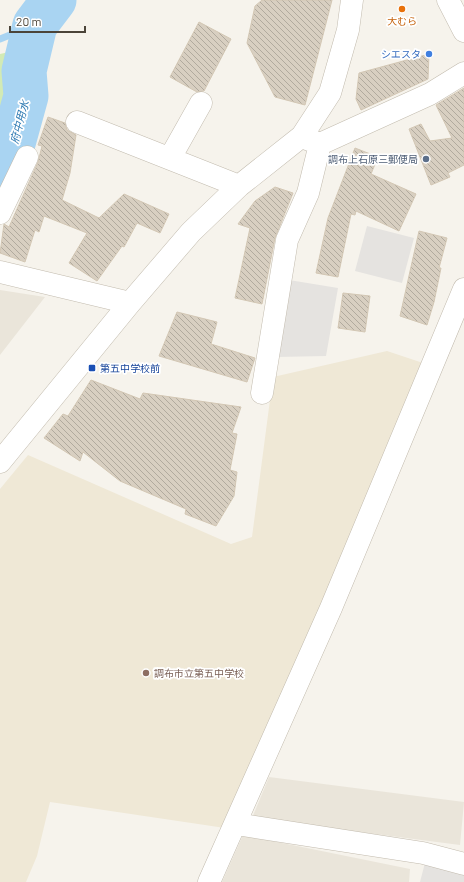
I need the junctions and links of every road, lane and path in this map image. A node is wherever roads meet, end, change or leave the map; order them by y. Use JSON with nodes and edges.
{"nodes":[{"id":1,"x":352,"y":0,"type":"edge"},
{"id":2,"x":448,"y":0,"type":"edge"},
{"id":3,"x":464,"y":31,"type":"edge"},
{"id":4,"x":464,"y":73,"type":"edge"},
{"id":5,"x":201,"y":103,"type":"dead end"},
{"id":6,"x":77,"y":122,"type":"dead end"},
{"id":7,"x":311,"y":140,"type":"junction"},
{"id":8,"x":27,"y":157,"type":"dead end"},
{"id":9,"x":170,"y":158,"type":"junction"},
{"id":10,"x":239,"y":186,"type":"junction"},
{"id":11,"x":0,"y":213,"type":"edge"},
{"id":12,"x":0,"y":272,"type":"edge"},
{"id":13,"x":464,"y":289,"type":"edge"},
{"id":14,"x":130,"y":303,"type":"junction"},
{"id":15,"x":262,"y":392,"type":"dead end"},
{"id":16,"x":0,"y":462,"type":"edge"},
{"id":17,"x":236,"y":824,"type":"junction"},
{"id":18,"x":464,"y":864,"type":"edge"},
{"id":19,"x":209,"y":882,"type":"edge"}],
"edges":[{"from":1,"to":7,"type":"street"},
{"from":2,"to":3,"type":"street"},
{"from":4,"to":7,"type":"street"},
{"from":5,"to":9,"type":"street"},
{"from":6,"to":9,"type":"street"},
{"from":7,"to":10,"type":"street"},
{"from":7,"to":15,"type":"street"},
{"from":8,"to":11,"type":"street"},
{"from":9,"to":10,"type":"street"},
{"from":10,"to":14,"type":"street"},
{"from":12,"to":14,"type":"street"},
{"from":13,"to":17,"type":"street"},
{"from":14,"to":16,"type":"street"},
{"from":17,"to":18,"type":"street"},
{"from":17,"to":19,"type":"street"}]}
